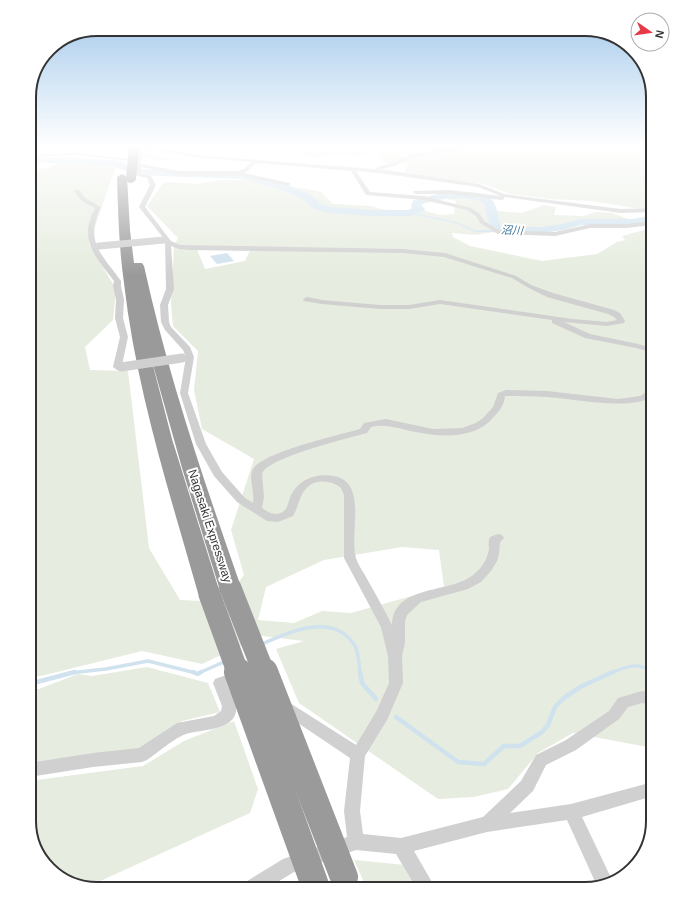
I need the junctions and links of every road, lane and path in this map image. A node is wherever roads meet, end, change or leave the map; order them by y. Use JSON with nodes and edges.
{"nodes":[{"id":1,"x":131,"y":190,"type":"edge"},
{"id":2,"x":133,"y":190,"type":"edge"},
{"id":3,"x":151,"y":190,"type":"edge"},
{"id":4,"x":365,"y":190,"type":"edge"},
{"id":5,"x":489,"y":190,"type":"edge"},
{"id":6,"x":77,"y":191,"type":"dead end"},
{"id":7,"x":388,"y":195,"type":"junction"},
{"id":8,"x":518,"y":198,"type":"junction"},
{"id":9,"x":646,"y":210,"type":"edge"},
{"id":10,"x":646,"y":223,"type":"edge"},
{"id":11,"x":167,"y":241,"type":"junction"},
{"id":12,"x":96,"y":246,"type":"junction"},
{"id":13,"x":307,"y":300,"type":"dead end"},
{"id":14,"x":546,"y":318,"type":"junction"},
{"id":15,"x":646,"y":349,"type":"edge"},
{"id":16,"x":186,"y":357,"type":"junction"},
{"id":17,"x":646,"y":396,"type":"edge"},
{"id":18,"x":256,"y":509,"type":"junction"},
{"id":19,"x":498,"y":538,"type":"dead end"},
{"id":20,"x":220,"y":590,"type":"junction"},
{"id":21,"x":395,"y":656,"type":"junction"},
{"id":22,"x":646,"y":698,"type":"edge"},
{"id":23,"x":358,"y":755,"type":"junction"},
{"id":24,"x":36,"y":769,"type":"edge"},
{"id":25,"x":646,"y":791,"type":"edge"},
{"id":26,"x":571,"y":812,"type":"junction"},
{"id":27,"x":487,"y":824,"type":"junction"},
{"id":28,"x":356,"y":842,"type":"junction"},
{"id":29,"x":401,"y":846,"type":"junction"},
{"id":30,"x":603,"y":879,"type":"edge"},
{"id":31,"x":261,"y":882,"type":"edge"},
{"id":32,"x":314,"y":882,"type":"edge"},
{"id":33,"x":346,"y":882,"type":"edge"},
{"id":34,"x":423,"y":882,"type":"edge"}],
"edges":[{"from":1,"to":20,"type":"highway","name":"Nagasaki Expressway"},
{"from":2,"to":20,"type":"highway","name":"Nagasaki Expressway"},
{"from":3,"to":11,"type":"street"},
{"from":4,"to":7,"type":"street"},
{"from":5,"to":8,"type":"street"},
{"from":6,"to":12,"type":"street"},
{"from":7,"to":8,"type":"street"},
{"from":7,"to":10,"type":"street"},
{"from":8,"to":9,"type":"street"},
{"from":11,"to":12,"type":"street","bridge":true},
{"from":11,"to":14,"type":"street"},
{"from":11,"to":16,"type":"street"},
{"from":12,"to":16,"type":"street","bridge":true},
{"from":13,"to":14,"type":"street"},
{"from":14,"to":15,"type":"street"},
{"from":16,"to":18,"type":"street"},
{"from":17,"to":18,"type":"street"},
{"from":18,"to":21,"type":"street"},
{"from":19,"to":21,"type":"street"},
{"from":20,"to":32,"type":"highway","name":"Nagasaki Expressway","bridge":true},
{"from":20,"to":33,"type":"highway","name":"Nagasaki Expressway","bridge":true},
{"from":21,"to":23,"type":"street"},
{"from":22,"to":27,"type":"street"},
{"from":23,"to":24,"type":"street"},
{"from":23,"to":28,"type":"street"},
{"from":25,"to":26,"type":"street"},
{"from":26,"to":27,"type":"street"},
{"from":26,"to":30,"type":"street"},
{"from":27,"to":29,"type":"street"},
{"from":28,"to":29,"type":"street"},
{"from":28,"to":31,"type":"street"},
{"from":29,"to":34,"type":"street"}]}
